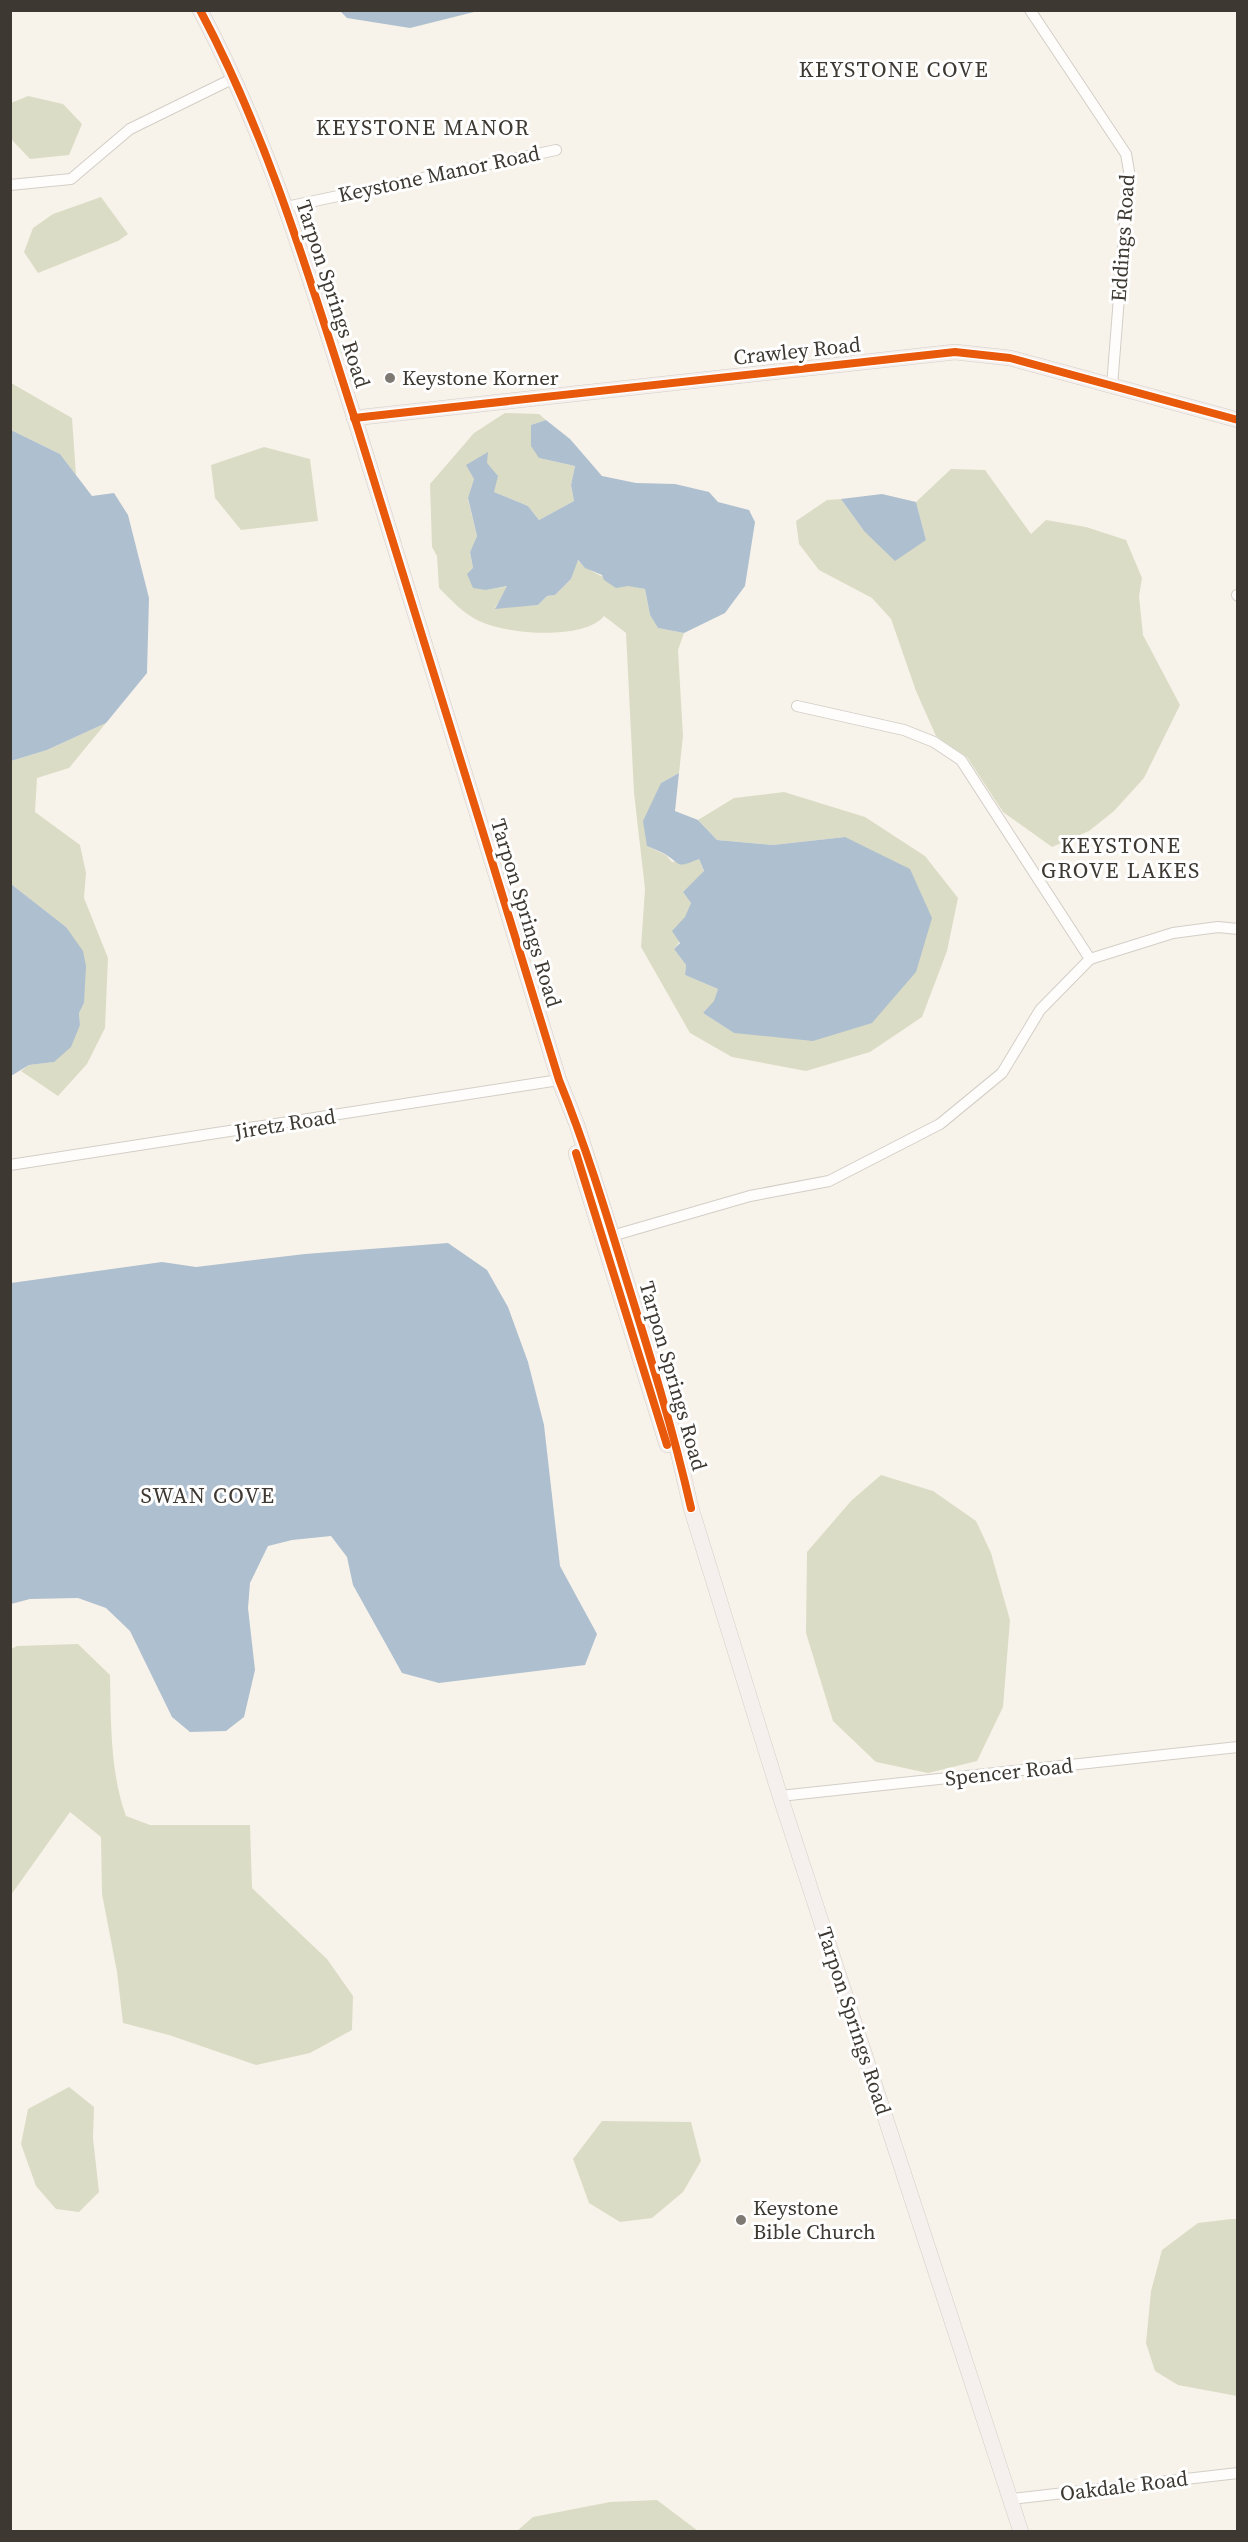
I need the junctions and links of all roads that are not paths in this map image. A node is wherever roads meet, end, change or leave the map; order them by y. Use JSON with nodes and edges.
{"nodes":[{"id":1,"x":200,"y":10,"type":"edge"},
{"id":2,"x":1030,"y":10,"type":"edge"},
{"id":3,"x":234,"y":78,"type":"junction"},
{"id":4,"x":556,"y":150,"type":"dead end"},
{"id":5,"x":10,"y":185,"type":"edge"},
{"id":6,"x":286,"y":207,"type":"junction"},
{"id":7,"x":1112,"y":386,"type":"junction"},
{"id":8,"x":354,"y":418,"type":"junction"},
{"id":9,"x":1238,"y":420,"type":"edge"},
{"id":10,"x":797,"y":706,"type":"dead end"},
{"id":11,"x":1238,"y":928,"type":"edge"},
{"id":12,"x":1090,"y":959,"type":"junction"},
{"id":13,"x":559,"y":1080,"type":"junction"},
{"id":14,"x":10,"y":1165,"type":"edge"},
{"id":15,"x":607,"y":1237,"type":"junction"},
{"id":16,"x":1238,"y":1747,"type":"edge"},
{"id":17,"x":780,"y":1796,"type":"junction"},
{"id":18,"x":1238,"y":2473,"type":"edge"},
{"id":19,"x":1011,"y":2499,"type":"junction"},
{"id":20,"x":1022,"y":2532,"type":"edge"}],
"edges":[{"from":1,"to":3,"type":"main road","name":"Tarpon Springs Road"},
{"from":2,"to":7,"type":"street","name":"Eddings Road"},
{"from":3,"to":5,"type":"street"},
{"from":3,"to":6,"type":"main road","name":"Tarpon Springs Road"},
{"from":4,"to":6,"type":"street","name":"Keystone Manor Road"},
{"from":6,"to":8,"type":"main road","name":"Tarpon Springs Road"},
{"from":7,"to":8,"type":"main road","name":"Crawley Road"},
{"from":7,"to":9,"type":"main road","name":"Crawley Road"},
{"from":8,"to":13,"type":"main road","name":"Tarpon Springs Road"},
{"from":10,"to":12,"type":"street"},
{"from":11,"to":12,"type":"street"},
{"from":12,"to":15,"type":"street"},
{"from":13,"to":14,"type":"street","name":"Jiretz Road"},
{"from":13,"to":15,"type":"main road","name":"Tarpon Springs Road"},
{"from":15,"to":17,"type":"main road","name":"Tarpon Springs Road"},
{"from":16,"to":17,"type":"street","name":"Spencer Road"},
{"from":17,"to":19,"type":"main road","name":"Tarpon Springs Road"},
{"from":18,"to":19,"type":"street","name":"Oakdale Road"},
{"from":19,"to":20,"type":"main road","name":"Tarpon Springs Road"}]}
